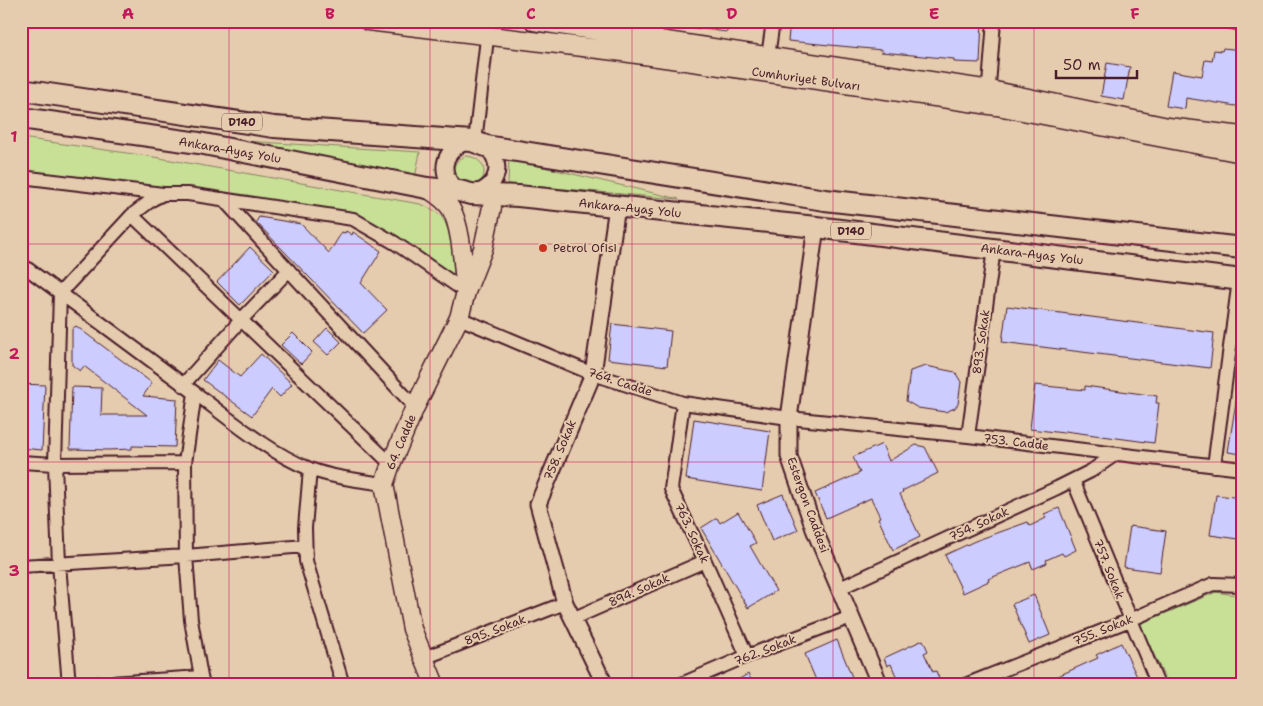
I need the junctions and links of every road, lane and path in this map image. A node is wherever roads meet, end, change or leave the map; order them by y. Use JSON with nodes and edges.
{"nodes":[{"id":1,"x":368,"y":21,"type":"edge"},
{"id":2,"x":534,"y":21,"type":"edge"},
{"id":3,"x":773,"y":21,"type":"edge"},
{"id":4,"x":994,"y":21,"type":"edge"},
{"id":5,"x":1226,"y":21,"type":"edge"},
{"id":6,"x":1242,"y":24,"type":"edge"},
{"id":7,"x":487,"y":28,"type":"edge"},
{"id":8,"x":768,"y":57,"type":"junction"},
{"id":9,"x":21,"y":90,"type":"edge"},
{"id":10,"x":988,"y":97,"type":"junction"},
{"id":11,"x":21,"y":118,"type":"edge"},
{"id":12,"x":1242,"y":136,"type":"edge"},
{"id":13,"x":475,"y":143,"type":"junction"},
{"id":14,"x":1242,"y":152,"type":"edge"},
{"id":15,"x":21,"y":177,"type":"edge"},
{"id":16,"x":163,"y":194,"type":"junction"},
{"id":17,"x":471,"y":194,"type":"junction"},
{"id":18,"x":223,"y":199,"type":"junction"},
{"id":19,"x":617,"y":206,"type":"junction"},
{"id":20,"x":132,"y":215,"type":"junction"},
{"id":21,"x":816,"y":227,"type":"junction"},
{"id":22,"x":1242,"y":248,"type":"edge"},
{"id":23,"x":994,"y":249,"type":"junction"},
{"id":24,"x":21,"y":264,"type":"edge"},
{"id":25,"x":289,"y":270,"type":"junction"},
{"id":26,"x":1240,"y":280,"type":"edge"},
{"id":27,"x":466,"y":292,"type":"junction"},
{"id":28,"x":60,"y":293,"type":"junction"},
{"id":29,"x":460,"y":318,"type":"junction"},
{"id":30,"x":241,"y":320,"type":"junction"},
{"id":31,"x":592,"y":374,"type":"junction"},
{"id":32,"x":184,"y":385,"type":"junction"},
{"id":33,"x":195,"y":394,"type":"junction"},
{"id":34,"x":683,"y":402,"type":"junction"},
{"id":35,"x":416,"y":407,"type":"junction"},
{"id":36,"x":789,"y":418,"type":"junction"},
{"id":37,"x":968,"y":436,"type":"junction"},
{"id":38,"x":1116,"y":454,"type":"junction"},
{"id":39,"x":21,"y":462,"type":"edge"},
{"id":40,"x":185,"y":463,"type":"junction"},
{"id":41,"x":55,"y":464,"type":"junction"},
{"id":42,"x":391,"y":464,"type":"junction"},
{"id":43,"x":1214,"y":466,"type":"junction"},
{"id":44,"x":310,"y":469,"type":"junction"},
{"id":45,"x":1242,"y":469,"type":"edge"},
{"id":46,"x":1073,"y":480,"type":"junction"},
{"id":47,"x":384,"y":484,"type":"junction"},
{"id":48,"x":305,"y":546,"type":"junction"},
{"id":49,"x":186,"y":556,"type":"junction"},
{"id":50,"x":705,"y":561,"type":"junction"},
{"id":51,"x":58,"y":564,"type":"junction"},
{"id":52,"x":21,"y":566,"type":"edge"},
{"id":53,"x":1242,"y":585,"type":"edge"},
{"id":54,"x":840,"y":588,"type":"junction"},
{"id":55,"x":565,"y":603,"type":"junction"},
{"id":56,"x":851,"y":617,"type":"junction"},
{"id":57,"x":572,"y":619,"type":"junction"},
{"id":58,"x":1130,"y":620,"type":"junction"},
{"id":59,"x":747,"y":656,"type":"junction"},
{"id":60,"x":424,"y":658,"type":"junction"},
{"id":61,"x":202,"y":681,"type":"edge"},
{"id":62,"x":69,"y":685,"type":"edge"},
{"id":63,"x":80,"y":685,"type":"edge"},
{"id":64,"x":343,"y":685,"type":"edge"},
{"id":65,"x":435,"y":685,"type":"edge"},
{"id":66,"x":604,"y":685,"type":"edge"},
{"id":67,"x":679,"y":685,"type":"edge"},
{"id":68,"x":880,"y":685,"type":"edge"},
{"id":69,"x":965,"y":685,"type":"edge"},
{"id":70,"x":1158,"y":685,"type":"edge"}],
"edges":[{"from":1,"to":7,"type":"main road","name":"Cumhuriyet Bulvarı"},
{"from":2,"to":8,"type":"main road","name":"Cumhuriyet Bulvarı"},
{"from":3,"to":8,"type":"street"},
{"from":4,"to":10,"type":"street"},
{"from":5,"to":6,"type":"street"},
{"from":7,"to":10,"type":"main road","name":"Cumhuriyet Bulvarı"},
{"from":7,"to":13,"type":"street"},
{"from":8,"to":10,"type":"main road","name":"Cumhuriyet Bulvarı"},
{"from":9,"to":13,"type":"highway","number":"D140"},
{"from":10,"to":12,"type":"main road","name":"Cumhuriyet Bulvarı"},
{"from":10,"to":14,"type":"main road","name":"Cumhuriyet Bulvarı"},
{"from":11,"to":17,"type":"highway","name":"Ankara-Ayaş Yolu","number":"D140"},
{"from":13,"to":17,"type":"street"},
{"from":13,"to":17,"type":"street"},
{"from":13,"to":22,"type":"highway","number":"D140"},
{"from":15,"to":16,"type":"street"},
{"from":16,"to":18,"type":"street"},
{"from":16,"to":20,"type":"street"},
{"from":17,"to":19,"type":"highway","name":"Ankara-Ayaş Yolu","number":"D140"},
{"from":17,"to":27,"type":"main road"},
{"from":17,"to":27,"type":"main road","name":"64. Cadde"},
{"from":18,"to":25,"type":"street"},
{"from":18,"to":27,"type":"street"},
{"from":19,"to":21,"type":"highway","name":"Ankara-Ayaş Yolu","number":"D140"},
{"from":19,"to":31,"type":"street","name":"758. Sokak"},
{"from":20,"to":28,"type":"street"},
{"from":20,"to":30,"type":"street"},
{"from":21,"to":23,"type":"highway","name":"Ankara-Ayaş Yolu","number":"D140"},
{"from":21,"to":36,"type":"street","name":"Estergon Caddesi"},
{"from":23,"to":26,"type":"highway","name":"Ankara-Ayaş Yolu","number":"D140"},
{"from":23,"to":37,"type":"street","name":"893. Sokak"},
{"from":24,"to":28,"type":"street"},
{"from":25,"to":30,"type":"street"},
{"from":25,"to":35,"type":"street"},
{"from":26,"to":43,"type":"street"},
{"from":27,"to":29,"type":"main road","name":"64. Cadde"},
{"from":28,"to":32,"type":"street"},
{"from":28,"to":41,"type":"street"},
{"from":29,"to":31,"type":"street","name":"764. Cadde"},
{"from":29,"to":35,"type":"main road","name":"64. Cadde"},
{"from":30,"to":32,"type":"street"},
{"from":30,"to":42,"type":"street"},
{"from":31,"to":34,"type":"street","name":"764. Cadde"},
{"from":31,"to":55,"type":"street","name":"758. Sokak"},
{"from":32,"to":33,"type":"street"},
{"from":33,"to":40,"type":"street"},
{"from":33,"to":44,"type":"street"},
{"from":34,"to":36,"type":"street","name":"764. Cadde"},
{"from":34,"to":50,"type":"street","name":"763. Sokak"},
{"from":35,"to":42,"type":"main road","name":"64. Cadde"},
{"from":36,"to":37,"type":"street","name":"753. Cadde"},
{"from":36,"to":54,"type":"street","name":"Estergon Caddesi"},
{"from":37,"to":38,"type":"street","name":"753. Cadde"},
{"from":38,"to":43,"type":"street","name":"753. Cadde"},
{"from":38,"to":46,"type":"street","name":"754. Sokak"},
{"from":39,"to":41,"type":"street"},
{"from":40,"to":41,"type":"street"},
{"from":40,"to":49,"type":"street"},
{"from":41,"to":51,"type":"street"},
{"from":42,"to":47,"type":"main road","name":"64. Cadde"},
{"from":43,"to":45,"type":"street","name":"753. Cadde"},
{"from":44,"to":47,"type":"street"},
{"from":44,"to":48,"type":"street"},
{"from":46,"to":54,"type":"street","name":"754. Sokak"},
{"from":46,"to":58,"type":"street","name":"757. Sokak"},
{"from":47,"to":60,"type":"main road","name":"64. Cadde"},
{"from":48,"to":49,"type":"street"},
{"from":48,"to":64,"type":"street"},
{"from":49,"to":51,"type":"street"},
{"from":49,"to":61,"type":"street"},
{"from":50,"to":57,"type":"street","name":"894. Sokak"},
{"from":50,"to":59,"type":"street","name":"763. Sokak"},
{"from":51,"to":52,"type":"street"},
{"from":51,"to":62,"type":"street"},
{"from":53,"to":58,"type":"street","name":"755. Sokak"},
{"from":54,"to":56,"type":"street","name":"Estergon Caddesi"},
{"from":55,"to":57,"type":"street","name":"758. Sokak"},
{"from":55,"to":60,"type":"street","name":"895. Sokak"},
{"from":56,"to":59,"type":"street","name":"762. Sokak"},
{"from":56,"to":68,"type":"street","name":"Estergon Caddesi"},
{"from":57,"to":66,"type":"street","name":"758. Sokak"},
{"from":58,"to":69,"type":"street","name":"755. Sokak"},
{"from":58,"to":70,"type":"street","name":"757. Sokak"},
{"from":59,"to":67,"type":"street","name":"762. Sokak"},
{"from":60,"to":65,"type":"main road","name":"64. Cadde"},
{"from":61,"to":63,"type":"street"}]}
